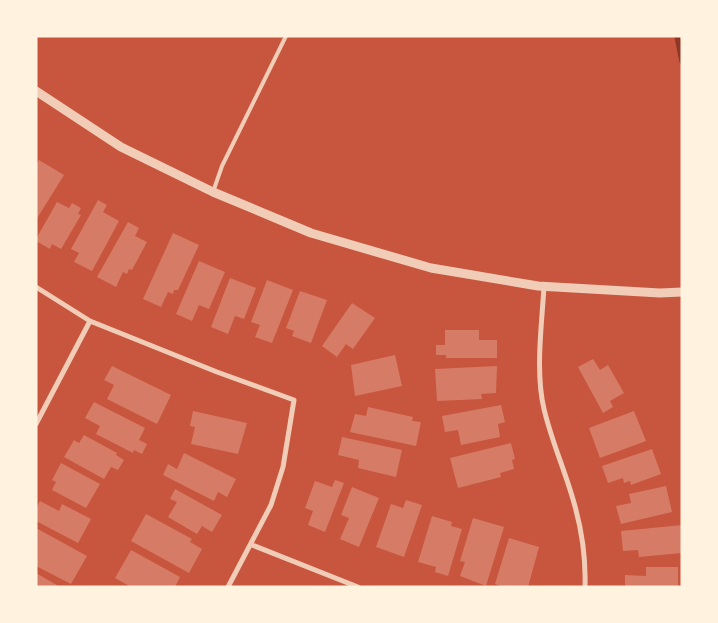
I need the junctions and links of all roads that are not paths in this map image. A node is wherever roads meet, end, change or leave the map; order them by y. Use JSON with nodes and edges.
{"nodes":[{"id":1,"x":286,"y":36,"type":"edge"},
{"id":2,"x":36,"y":91,"type":"edge"},
{"id":3,"x":213,"y":192,"type":"junction"},
{"id":4,"x":544,"y":286,"type":"junction"},
{"id":5,"x":36,"y":287,"type":"edge"},
{"id":6,"x":682,"y":292,"type":"edge"},
{"id":7,"x":90,"y":321,"type":"junction"},
{"id":8,"x":36,"y":424,"type":"edge"},
{"id":9,"x":252,"y":545,"type":"junction"},
{"id":10,"x":228,"y":587,"type":"edge"},
{"id":11,"x":358,"y":587,"type":"edge"},
{"id":12,"x":585,"y":587,"type":"edge"}],
"edges":[{"from":1,"to":3,"type":"lane"},
{"from":2,"to":3,"type":"street"},
{"from":3,"to":4,"type":"street"},
{"from":4,"to":6,"type":"street"},
{"from":4,"to":12,"type":"street"},
{"from":5,"to":7,"type":"street"},
{"from":7,"to":8,"type":"street"},
{"from":7,"to":9,"type":"street"},
{"from":9,"to":10,"type":"street"},
{"from":9,"to":11,"type":"street"}]}
